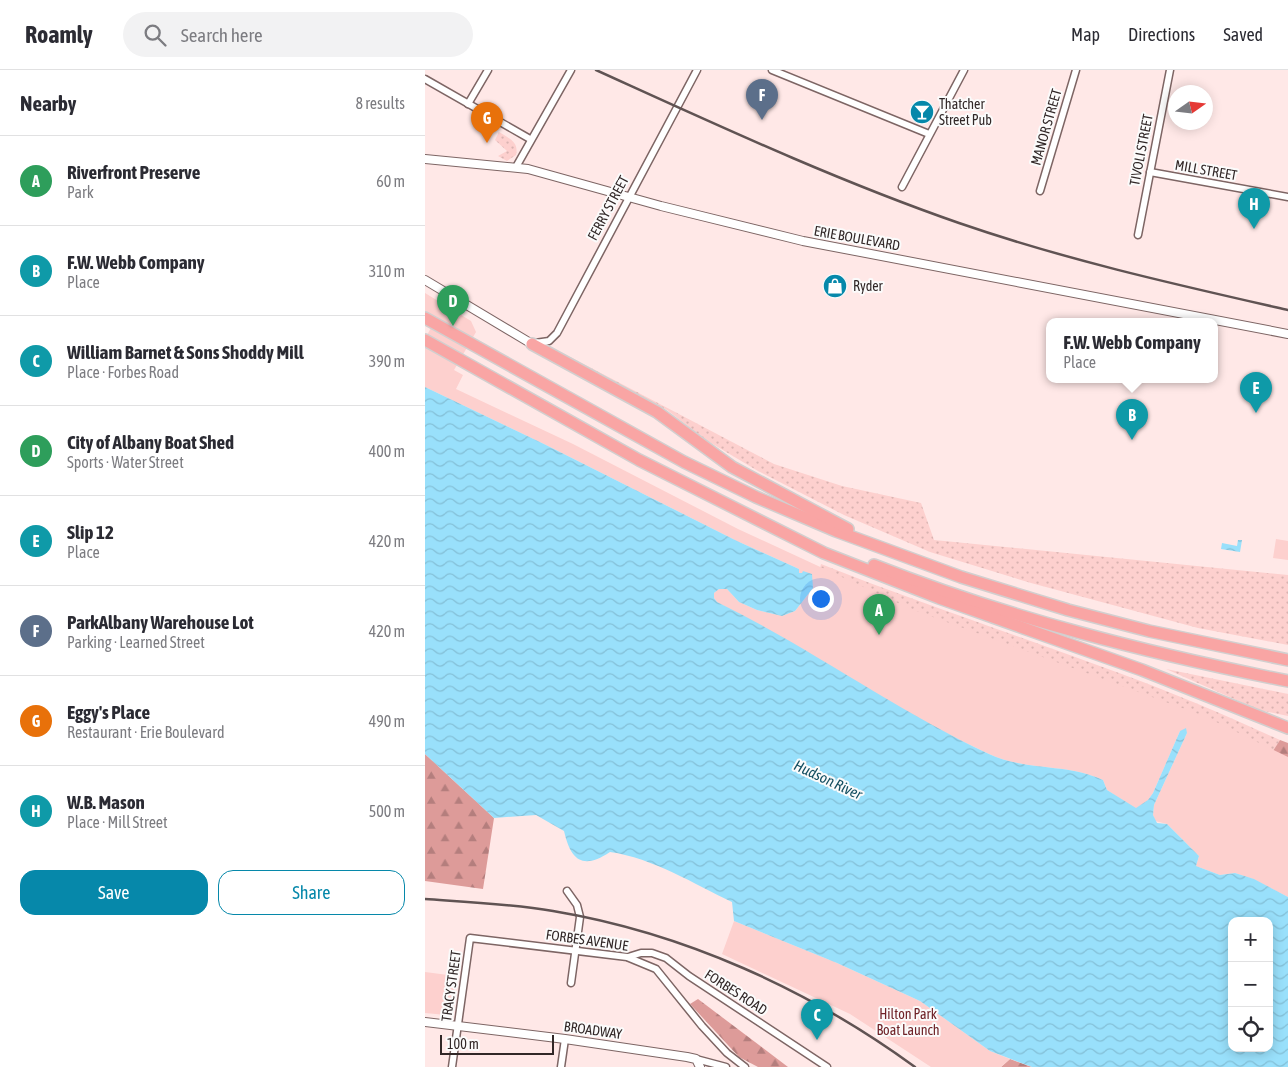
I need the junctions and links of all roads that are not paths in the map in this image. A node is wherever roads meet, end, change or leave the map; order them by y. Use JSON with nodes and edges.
{"nodes":[{"id":1,"x":488,"y":70,"type":"edge"},
{"id":2,"x":571,"y":70,"type":"edge"},
{"id":3,"x":697,"y":70,"type":"edge"},
{"id":4,"x":772,"y":70,"type":"edge"},
{"id":5,"x":965,"y":70,"type":"edge"},
{"id":6,"x":1076,"y":70,"type":"edge"},
{"id":7,"x":1170,"y":70,"type":"edge"},
{"id":8,"x":425,"y":79,"type":"edge"},
{"id":9,"x":468,"y":104,"type":"junction"},
{"id":10,"x":929,"y":134,"type":"junction"},
{"id":11,"x":530,"y":140,"type":"junction"},
{"id":12,"x":425,"y":159,"type":"edge"},
{"id":13,"x":516,"y":167,"type":"junction"},
{"id":14,"x":1150,"y":172,"type":"junction"},
{"id":15,"x":902,"y":187,"type":"dead end"},
{"id":16,"x":1040,"y":191,"type":"dead end"},
{"id":17,"x":628,"y":197,"type":"junction"},
{"id":18,"x":1288,"y":197,"type":"edge"},
{"id":19,"x":1138,"y":235,"type":"dead end"},
{"id":20,"x":425,"y":280,"type":"edge"},
{"id":21,"x":425,"y":318,"type":"edge"},
{"id":22,"x":1205,"y":318,"type":"edge"},
{"id":23,"x":1218,"y":321,"type":"edge"},
{"id":24,"x":1288,"y":334,"type":"edge"},
{"id":25,"x":425,"y":340,"type":"edge"},
{"id":26,"x":532,"y":344,"type":"junction"},
{"id":27,"x":788,"y":534,"type":"junction"},
{"id":28,"x":880,"y":548,"type":"junction"},
{"id":29,"x":1288,"y":660,"type":"edge"},
{"id":30,"x":1288,"y":681,"type":"edge"},
{"id":31,"x":1288,"y":728,"type":"edge"},
{"id":32,"x":567,"y":891,"type":"dead end"},
{"id":33,"x":470,"y":938,"type":"joint"},
{"id":34,"x":576,"y":951,"type":"junction"},
{"id":35,"x":627,"y":957,"type":"junction"},
{"id":36,"x":571,"y":983,"type":"dead end"},
{"id":37,"x":425,"y":1022,"type":"edge"},
{"id":38,"x":458,"y":1026,"type":"junction"},
{"id":39,"x":565,"y":1039,"type":"junction"},
{"id":40,"x":698,"y":1063,"type":"edge"},
{"id":41,"x":452,"y":1067,"type":"edge"},
{"id":42,"x":561,"y":1067,"type":"edge"},
{"id":43,"x":726,"y":1067,"type":"edge"},
{"id":44,"x":745,"y":1067,"type":"edge"},
{"id":45,"x":827,"y":1067,"type":"edge"}],
"edges":[{"from":1,"to":9,"type":"street"},
{"from":2,"to":11,"type":"street"},
{"from":3,"to":17,"type":"street","name":"FERRY STREET"},
{"from":4,"to":10,"type":"street"},
{"from":5,"to":10,"type":"street"},
{"from":6,"to":16,"type":"street","name":"MANOR STREET"},
{"from":7,"to":14,"type":"street","name":"TIVOLI STREET"},
{"from":8,"to":9,"type":"street"},
{"from":9,"to":11,"type":"street"},
{"from":10,"to":15,"type":"street"},
{"from":11,"to":13,"type":"street"},
{"from":12,"to":13,"type":"street","name":"ERIE BOULEVARD"},
{"from":13,"to":17,"type":"street","name":"ERIE BOULEVARD"},
{"from":14,"to":18,"type":"street","name":"MILL STREET"},
{"from":14,"to":19,"type":"street","name":"TIVOLI STREET"},
{"from":17,"to":22,"type":"street","name":"ERIE BOULEVARD"},
{"from":17,"to":26,"type":"street","name":"FERRY STREET"},
{"from":20,"to":26,"type":"street"},
{"from":21,"to":28,"type":"highway"},
{"from":23,"to":24,"type":"street","name":"ERIE BOULEVARD"},
{"from":25,"to":27,"type":"highway"},
{"from":26,"to":28,"type":"highway"},
{"from":27,"to":30,"type":"highway"},
{"from":27,"to":31,"type":"highway"},
{"from":28,"to":29,"type":"highway"},
{"from":32,"to":34,"type":"street"},
{"from":33,"to":34,"type":"street","name":"FORBES AVENUE"},
{"from":33,"to":38,"type":"street","name":"TRACY STREET"},
{"from":34,"to":35,"type":"street","name":"FORBES AVENUE"},
{"from":34,"to":36,"type":"street"},
{"from":35,"to":44,"type":"street","name":"FORBES AVENUE"},
{"from":35,"to":45,"type":"street","name":"FORBES ROAD"},
{"from":37,"to":38,"type":"street","name":"BROADWAY"},
{"from":38,"to":39,"type":"street","name":"BROADWAY"},
{"from":38,"to":41,"type":"street","name":"TRACY STREET"},
{"from":39,"to":40,"type":"street","name":"BROADWAY"},
{"from":39,"to":42,"type":"street"},
{"from":40,"to":43,"type":"street","name":"BROADWAY"}]}
